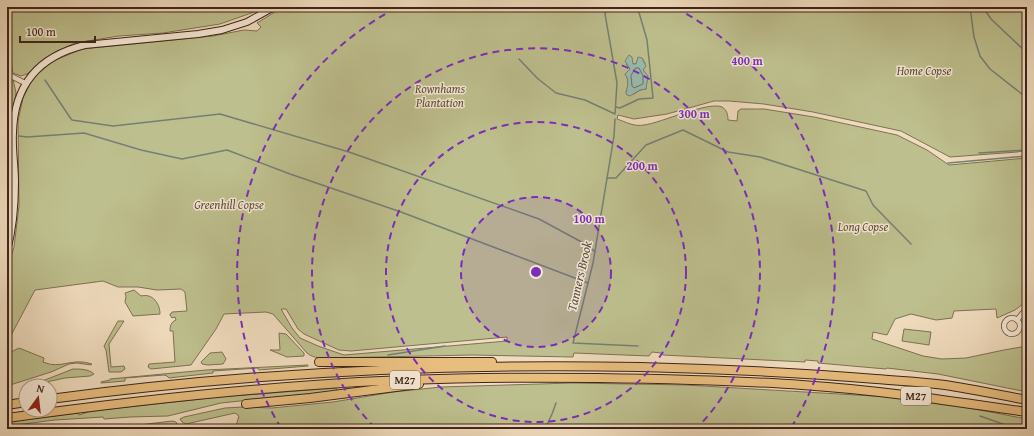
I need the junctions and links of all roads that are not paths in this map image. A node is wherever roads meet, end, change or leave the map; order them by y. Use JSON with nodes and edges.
{"nodes":[{"id":1,"x":274,"y":7,"type":"edge"},
{"id":2,"x":7,"y":74,"type":"edge"},
{"id":3,"x":25,"y":83,"type":"junction"},
{"id":4,"x":7,"y":251,"type":"edge"},
{"id":5,"x":1027,"y":308,"type":"edge"},
{"id":6,"x":1017,"y":320,"type":"dead end"},
{"id":7,"x":319,"y":362,"type":"dead end"},
{"id":8,"x":550,"y":365,"type":"junction"},
{"id":9,"x":443,"y":378,"type":"junction"},
{"id":10,"x":58,"y":398,"type":"edge"},
{"id":11,"x":1027,"y":400,"type":"edge"},
{"id":12,"x":18,"y":403,"type":"edge"},
{"id":13,"x":246,"y":404,"type":"dead end"},
{"id":14,"x":7,"y":405,"type":"edge"},
{"id":15,"x":1027,"y":412,"type":"edge"},
{"id":16,"x":7,"y":418,"type":"edge"}],
"edges":[{"from":1,"to":3,"type":"street"},
{"from":2,"to":3,"type":"street"},
{"from":3,"to":4,"type":"street"},
{"from":5,"to":6,"type":"street"},
{"from":7,"to":8,"type":"highway","number":"M27"},
{"from":8,"to":10,"type":"highway","number":"M27"},
{"from":8,"to":11,"type":"highway","number":"M27"},
{"from":9,"to":13,"type":"highway","number":"M27"},
{"from":9,"to":15,"type":"highway","number":"M27"},
{"from":9,"to":16,"type":"highway","number":"M27"},
{"from":12,"to":14,"type":"highway"}]}
